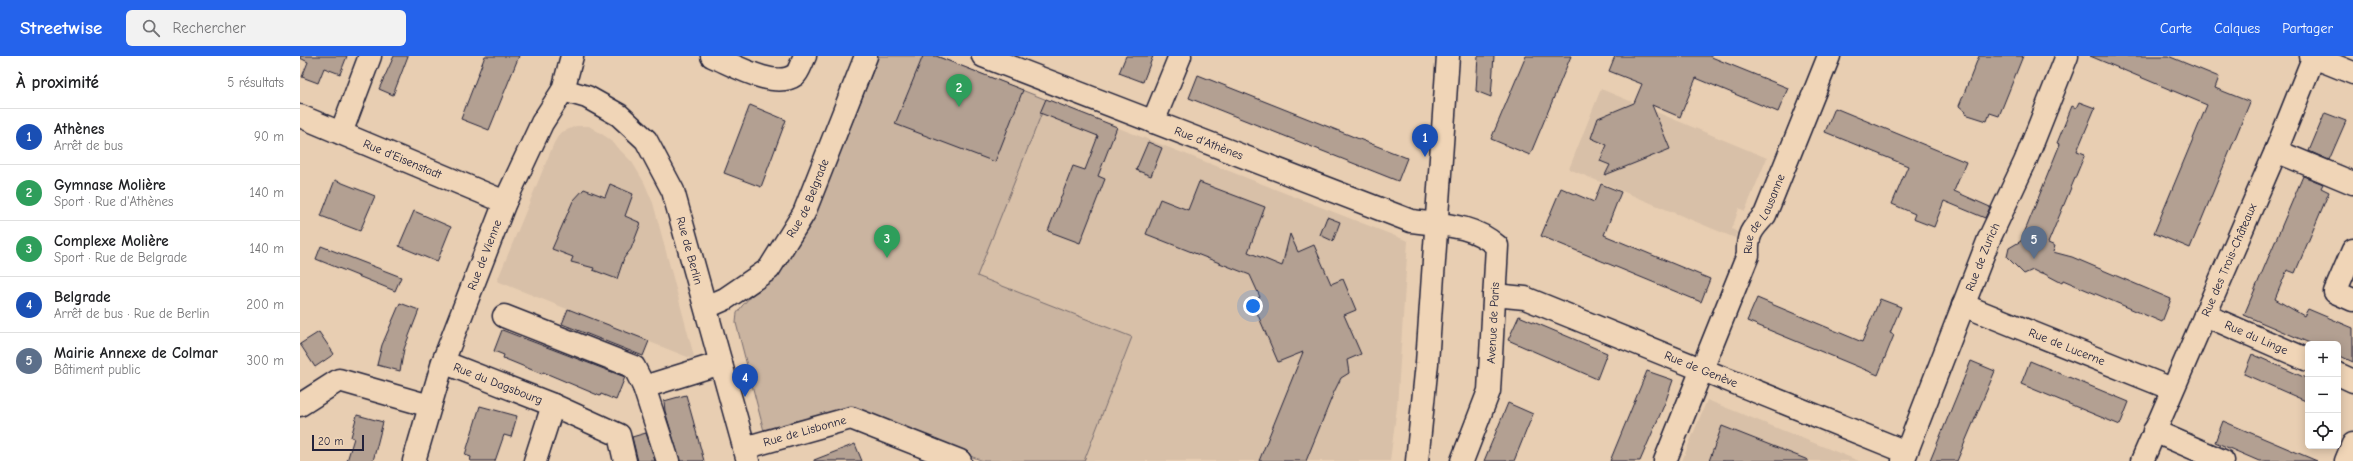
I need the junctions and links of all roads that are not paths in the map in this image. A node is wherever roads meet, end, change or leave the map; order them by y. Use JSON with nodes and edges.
{"nodes":[{"id":1,"x":370,"y":56,"type":"edge"},
{"id":2,"x":572,"y":56,"type":"edge"},
{"id":3,"x":712,"y":56,"type":"edge"},
{"id":4,"x":805,"y":56,"type":"edge"},
{"id":5,"x":866,"y":56,"type":"edge"},
{"id":6,"x":983,"y":56,"type":"edge"},
{"id":7,"x":1180,"y":56,"type":"edge"},
{"id":8,"x":1448,"y":56,"type":"edge"},
{"id":9,"x":1829,"y":56,"type":"edge"},
{"id":10,"x":2068,"y":56,"type":"edge"},
{"id":11,"x":2313,"y":56,"type":"edge"},
{"id":12,"x":2353,"y":73,"type":"edge"},
{"id":13,"x":563,"y":90,"type":"junction"},
{"id":14,"x":302,"y":122,"type":"edge"},
{"id":15,"x":1153,"y":122,"type":"junction"},
{"id":16,"x":341,"y":133,"type":"junction"},
{"id":17,"x":2276,"y":151,"type":"junction"},
{"id":18,"x":2353,"y":183,"type":"edge"},
{"id":19,"x":505,"y":202,"type":"junction"},
{"id":20,"x":1437,"y":224,"type":"junction"},
{"id":21,"x":2353,"y":250,"type":"edge"},
{"id":22,"x":1494,"y":295,"type":"junction"},
{"id":23,"x":2353,"y":300,"type":"edge"},
{"id":24,"x":1963,"y":305,"type":"junction"},
{"id":25,"x":706,"y":308,"type":"junction"},
{"id":26,"x":2205,"y":315,"type":"junction"},
{"id":27,"x":504,"y":316,"type":"dead end"},
{"id":28,"x":2305,"y":359,"type":"edge"},
{"id":29,"x":443,"y":362,"type":"junction"},
{"id":30,"x":721,"y":362,"type":"junction"},
{"id":31,"x":1702,"y":368,"type":"junction"},
{"id":32,"x":2341,"y":375,"type":"edge"},
{"id":33,"x":2353,"y":381,"type":"edge"},
{"id":34,"x":644,"y":387,"type":"junction"},
{"id":35,"x":2172,"y":389,"type":"junction"},
{"id":36,"x":300,"y":405,"type":"edge"},
{"id":37,"x":553,"y":405,"type":"junction"},
{"id":38,"x":430,"y":406,"type":"junction"},
{"id":39,"x":2154,"y":431,"type":"junction"},
{"id":40,"x":2353,"y":445,"type":"edge"},
{"id":41,"x":746,"y":455,"type":"edge"},
{"id":42,"x":1905,"y":457,"type":"edge"},
{"id":43,"x":956,"y":460,"type":"edge"},
{"id":44,"x":414,"y":461,"type":"edge"},
{"id":45,"x":535,"y":461,"type":"edge"},
{"id":46,"x":625,"y":461,"type":"edge"},
{"id":47,"x":668,"y":461,"type":"edge"},
{"id":48,"x":1418,"y":461,"type":"edge"},
{"id":49,"x":1462,"y":461,"type":"edge"},
{"id":50,"x":1665,"y":461,"type":"edge"},
{"id":51,"x":2142,"y":461,"type":"edge"},
{"id":52,"x":2223,"y":461,"type":"edge"},
{"id":53,"x":2346,"y":461,"type":"edge"}],
"edges":[{"from":1,"to":16,"type":"street"},
{"from":2,"to":13,"type":"street","name":"Rue de Vienne"},
{"from":3,"to":4,"type":"street"},
{"from":5,"to":25,"type":"street","name":"Rue de Belgrade"},
{"from":6,"to":15,"type":"street","name":"Rue d'Athènes"},
{"from":7,"to":15,"type":"street"},
{"from":8,"to":20,"type":"street"},
{"from":9,"to":31,"type":"street","name":"Rue de Lausanne"},
{"from":10,"to":24,"type":"street","name":"Rue de Zurich"},
{"from":11,"to":12,"type":"street"},
{"from":11,"to":17,"type":"street","name":"Rue des Trois-Châteaux"},
{"from":13,"to":19,"type":"street","name":"Rue de Vienne"},
{"from":13,"to":25,"type":"street","name":"Rue de Berlin"},
{"from":14,"to":16,"type":"street","name":"Rue d'Eisenstadt"},
{"from":15,"to":20,"type":"street","name":"Rue d'Athènes"},
{"from":16,"to":19,"type":"street","name":"Rue d'Eisenstadt"},
{"from":17,"to":18,"type":"street"},
{"from":17,"to":26,"type":"street","name":"Rue des Trois-Châteaux"},
{"from":19,"to":29,"type":"street","name":"Rue de Vienne"},
{"from":20,"to":22,"type":"street","name":"Avenue de Paris"},
{"from":20,"to":48,"type":"street"},
{"from":21,"to":23,"type":"street"},
{"from":22,"to":31,"type":"street","name":"Rue de Genève"},
{"from":22,"to":49,"type":"street","name":"Avenue de Paris"},
{"from":24,"to":35,"type":"street","name":"Rue de Lucerne"},
{"from":24,"to":42,"type":"street","name":"Rue de Zurich"},
{"from":25,"to":30,"type":"street","name":"Rue de Berlin"},
{"from":26,"to":28,"type":"street","name":"Rue du Linge"},
{"from":26,"to":35,"type":"street","name":"Rue des Trois-Châteaux"},
{"from":27,"to":34,"type":"street"},
{"from":29,"to":37,"type":"street","name":"Rue du Dagsbourg"},
{"from":29,"to":38,"type":"street","name":"Rue de Vienne"},
{"from":30,"to":34,"type":"street"},
{"from":30,"to":41,"type":"street","name":"Rue de Berlin"},
{"from":31,"to":42,"type":"street","name":"Rue de Genève"},
{"from":31,"to":50,"type":"street","name":"Rue de Lausanne"},
{"from":32,"to":33,"type":"street"},
{"from":34,"to":47,"type":"street"},
{"from":35,"to":39,"type":"street","name":"Rue des Trois-Châteaux"},
{"from":36,"to":38,"type":"street"},
{"from":37,"to":45,"type":"street","name":"Rue du Dagsbourg"},
{"from":37,"to":46,"type":"street","name":"Rue du Dagsbourg"},
{"from":38,"to":44,"type":"street","name":"Rue de Vienne"},
{"from":39,"to":51,"type":"street","name":"Rue des Trois-Châteaux"},
{"from":39,"to":52,"type":"street"},
{"from":40,"to":53,"type":"street"},
{"from":41,"to":43,"type":"street","name":"Rue de Lisbonne"}]}
